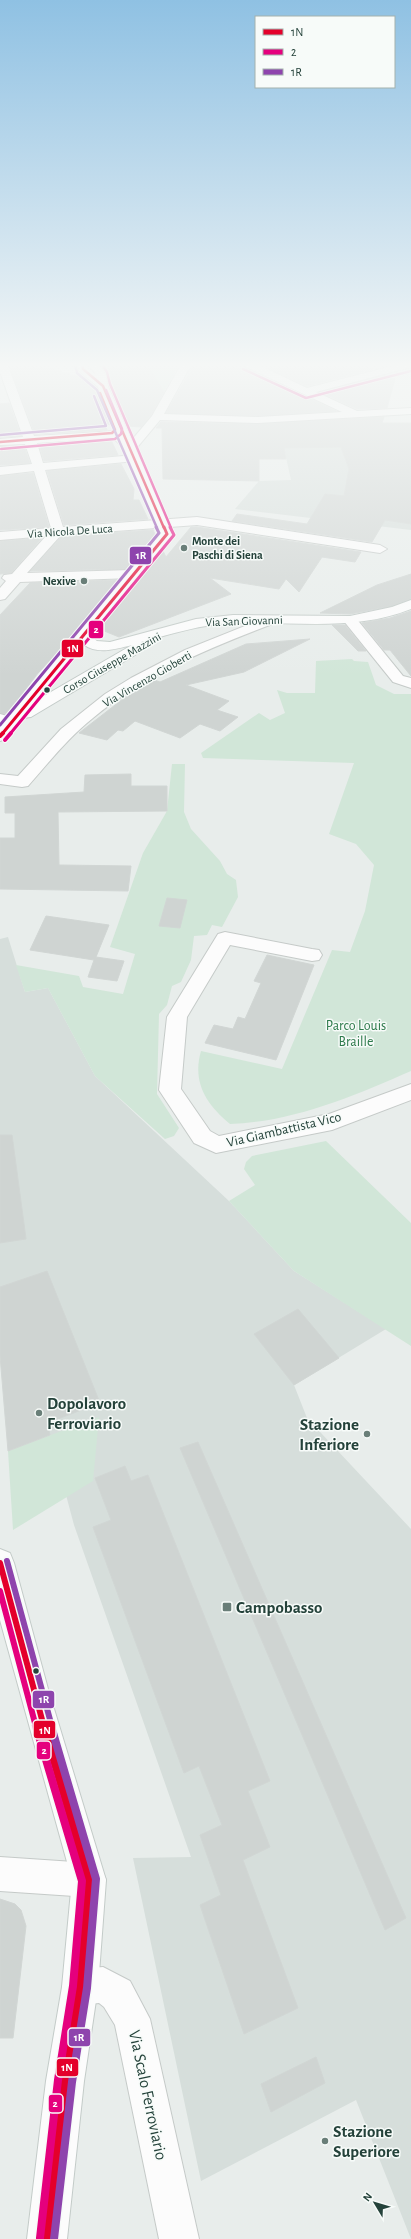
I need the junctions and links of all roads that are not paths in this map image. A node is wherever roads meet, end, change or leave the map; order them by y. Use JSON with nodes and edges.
{"nodes":[{"id":1,"x":41,"y":467,"type":"edge"},
{"id":2,"x":139,"y":467,"type":"edge"},
{"id":3,"x":38,"y":468,"type":"junction"},
{"id":4,"x":0,"y":471,"type":"edge"},
{"id":5,"x":163,"y":524,"type":"junction"},
{"id":6,"x":58,"y":531,"type":"junction"},
{"id":7,"x":0,"y":536,"type":"edge"},
{"id":8,"x":380,"y":549,"type":"dead end"},
{"id":9,"x":132,"y":574,"type":"junction"},
{"id":10,"x":0,"y":578,"type":"edge"},
{"id":11,"x":18,"y":578,"type":"junction"},
{"id":12,"x":0,"y":596,"type":"edge"},
{"id":13,"x":411,"y":604,"type":"edge"},
{"id":14,"x":270,"y":620,"type":"junction"},
{"id":15,"x":350,"y":620,"type":"junction"},
{"id":16,"x":171,"y":629,"type":"junction"},
{"id":17,"x":82,"y":636,"type":"junction"},
{"id":18,"x":411,"y":683,"type":"edge"},
{"id":19,"x":6,"y":720,"type":"edge"},
{"id":20,"x":0,"y":736,"type":"edge"},
{"id":21,"x":0,"y":779,"type":"edge"},
{"id":22,"x":312,"y":955,"type":"dead end"},
{"id":23,"x":411,"y":1092,"type":"edge"},
{"id":24,"x":0,"y":1563,"type":"edge"},
{"id":25,"x":0,"y":1874,"type":"edge"},
{"id":26,"x":89,"y":1880,"type":"junction"},
{"id":27,"x":80,"y":1987,"type":"junction"},
{"id":28,"x":47,"y":2239,"type":"edge"},
{"id":29,"x":179,"y":2239,"type":"edge"}],
"edges":[{"from":1,"to":3,"type":"street"},
{"from":2,"to":5,"type":"street"},
{"from":3,"to":4,"type":"street"},
{"from":3,"to":6,"type":"street"},
{"from":5,"to":6,"type":"street","name":"Via Nicola De Luca"},
{"from":5,"to":8,"type":"street","name":"Via Nicola De Luca"},
{"from":5,"to":9,"type":"street","name":"Corso Giuseppe Mazzini"},
{"from":6,"to":7,"type":"street","name":"Via Nicola De Luca"},
{"from":6,"to":11,"type":"street"},
{"from":9,"to":11,"type":"street"},
{"from":9,"to":17,"type":"street","name":"Corso Giuseppe Mazzini"},
{"from":10,"to":11,"type":"street"},
{"from":11,"to":12,"type":"street"},
{"from":13,"to":15,"type":"street","name":"Via San Giovanni"},
{"from":14,"to":15,"type":"street","name":"Via San Giovanni"},
{"from":14,"to":16,"type":"street","name":"Via San Giovanni"},
{"from":14,"to":21,"type":"street","name":"Via Vincenzo Gioberti"},
{"from":15,"to":18,"type":"street"},
{"from":16,"to":17,"type":"street","name":"Via San Giovanni"},
{"from":16,"to":19,"type":"street","name":"Corso Giuseppe Mazzini"},
{"from":17,"to":19,"type":"street","name":"Corso Giuseppe Mazzini"},
{"from":19,"to":20,"type":"street","name":"Corso Giuseppe Mazzini"},
{"from":22,"to":23,"type":"street","name":"Via Giambattista Vico"},
{"from":24,"to":26,"type":"street"},
{"from":25,"to":26,"type":"street"},
{"from":26,"to":27,"type":"street"},
{"from":27,"to":28,"type":"street"},
{"from":27,"to":29,"type":"street","name":"Via Scalo Ferroviario"}]}
